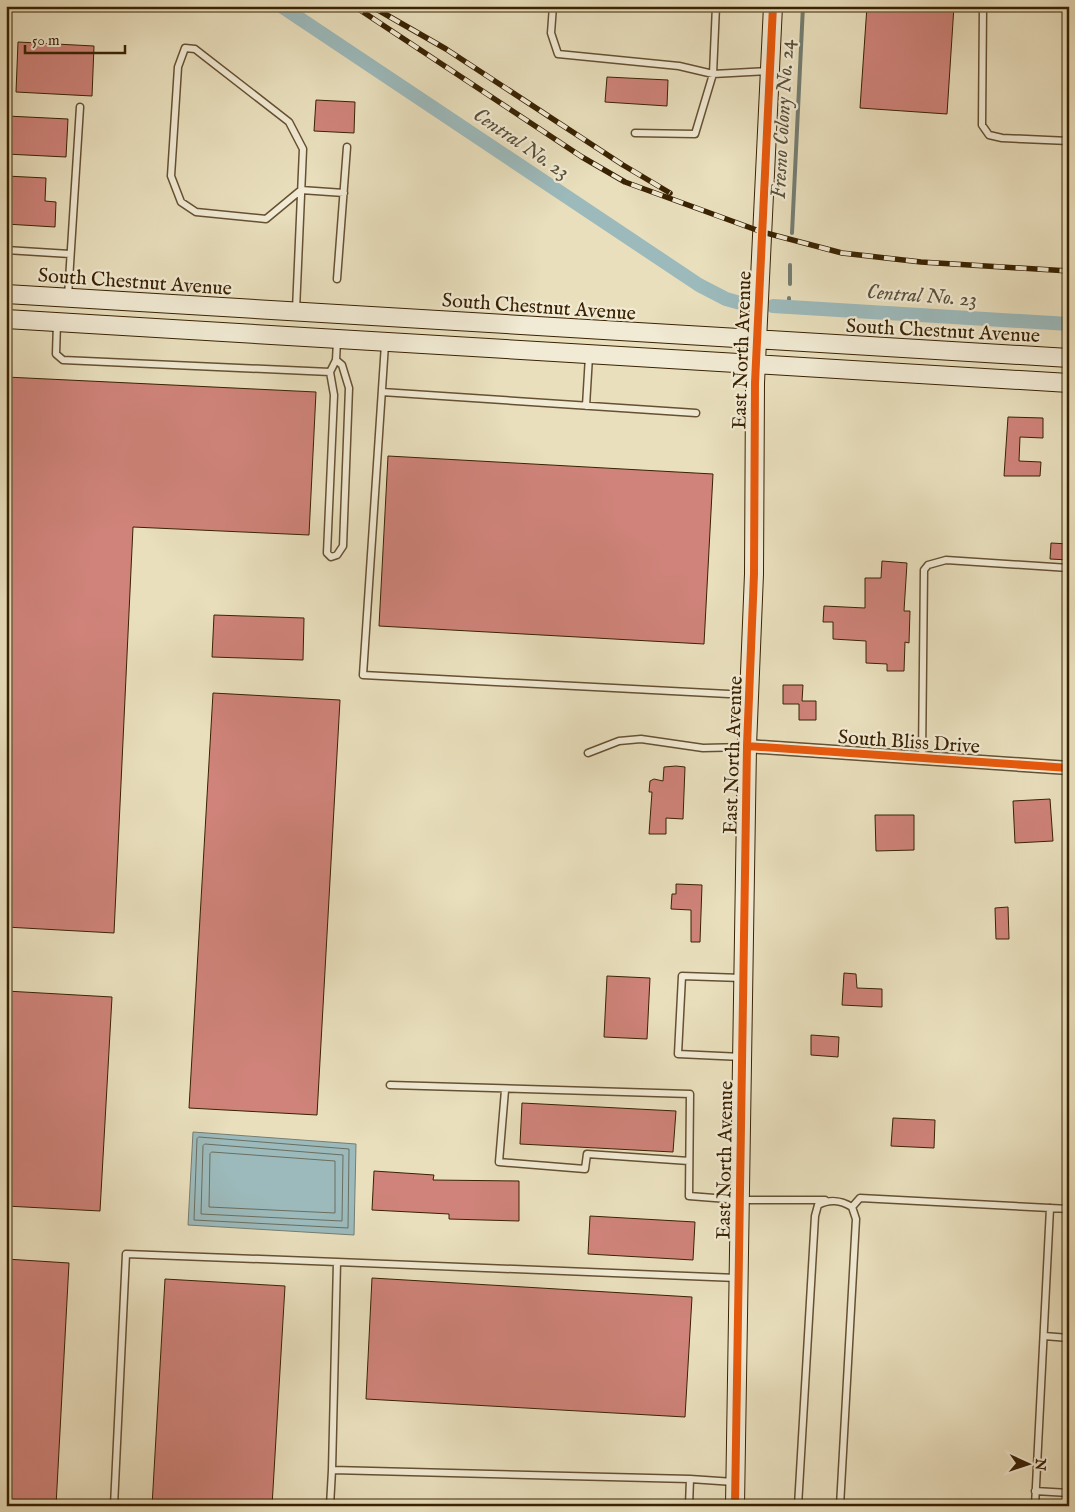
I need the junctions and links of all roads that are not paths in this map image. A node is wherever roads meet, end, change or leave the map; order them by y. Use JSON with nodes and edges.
{"nodes":[{"id":1,"x":553,"y":6,"type":"edge"},
{"id":2,"x":716,"y":6,"type":"edge"},
{"id":3,"x":773,"y":6,"type":"edge"},
{"id":4,"x":984,"y":6,"type":"edge"},
{"id":5,"x":770,"y":71,"type":"junction"},
{"id":6,"x":712,"y":74,"type":"junction"},
{"id":7,"x":80,"y":107,"type":"dead end"},
{"id":8,"x":635,"y":133,"type":"dead end"},
{"id":9,"x":1069,"y":141,"type":"edge"},
{"id":10,"x":347,"y":147,"type":"dead end"},
{"id":11,"x":301,"y":190,"type":"junction"},
{"id":12,"x":344,"y":193,"type":"junction"},
{"id":13,"x":6,"y":250,"type":"edge"},
{"id":14,"x":70,"y":254,"type":"junction"},
{"id":15,"x":337,"y":279,"type":"dead end"},
{"id":16,"x":6,"y":294,"type":"edge"},
{"id":17,"x":68,"y":298,"type":"junction"},
{"id":18,"x":296,"y":312,"type":"junction"},
{"id":19,"x":6,"y":319,"type":"edge"},
{"id":20,"x":57,"y":322,"type":"junction"},
{"id":21,"x":337,"y":339,"type":"junction"},
{"id":22,"x":757,"y":341,"type":"junction"},
{"id":23,"x":385,"y":343,"type":"junction"},
{"id":24,"x":590,"y":356,"type":"junction"},
{"id":25,"x":1069,"y":358,"type":"edge"},
{"id":26,"x":336,"y":360,"type":"junction"},
{"id":27,"x":756,"y":366,"type":"junction"},
{"id":28,"x":330,"y":372,"type":"junction"},
{"id":29,"x":1069,"y":383,"type":"edge"},
{"id":30,"x":382,"y":392,"type":"junction"},
{"id":31,"x":586,"y":406,"type":"junction"},
{"id":32,"x":696,"y":413,"type":"dead end"},
{"id":33,"x":1069,"y":568,"type":"edge"},
{"id":34,"x":749,"y":695,"type":"junction"},
{"id":35,"x":747,"y":746,"type":"junction"},
{"id":36,"x":588,"y":753,"type":"dead end"},
{"id":37,"x":922,"y":758,"type":"junction"},
{"id":38,"x":1069,"y":768,"type":"edge"},
{"id":39,"x":744,"y":978,"type":"junction"},
{"id":40,"x":742,"y":1057,"type":"junction"},
{"id":41,"x":390,"y":1085,"type":"dead end"},
{"id":42,"x":505,"y":1090,"type":"junction"},
{"id":43,"x":689,"y":1161,"type":"junction"},
{"id":44,"x":740,"y":1200,"type":"junction"},
{"id":45,"x":827,"y":1200,"type":"junction"},
{"id":46,"x":852,"y":1207,"type":"junction"},
{"id":47,"x":1050,"y":1208,"type":"junction"},
{"id":48,"x":1069,"y":1210,"type":"edge"},
{"id":49,"x":337,"y":1262,"type":"junction"},
{"id":50,"x":739,"y":1278,"type":"junction"},
{"id":51,"x":1044,"y":1336,"type":"junction"},
{"id":52,"x":1069,"y":1338,"type":"edge"},
{"id":53,"x":332,"y":1470,"type":"junction"},
{"id":54,"x":690,"y":1479,"type":"junction"},
{"id":55,"x":735,"y":1482,"type":"junction"},
{"id":56,"x":1035,"y":1491,"type":"junction"},
{"id":57,"x":1069,"y":1493,"type":"edge"},
{"id":58,"x":114,"y":1506,"type":"edge"},
{"id":59,"x":330,"y":1506,"type":"edge"},
{"id":60,"x":689,"y":1506,"type":"edge"},
{"id":61,"x":735,"y":1506,"type":"edge"},
{"id":62,"x":798,"y":1506,"type":"edge"},
{"id":63,"x":840,"y":1506,"type":"edge"},
{"id":64,"x":1035,"y":1506,"type":"edge"}],
"edges":[{"from":1,"to":6,"type":"lane"},
{"from":2,"to":6,"type":"lane"},
{"from":3,"to":5,"type":"main road","name":"East North Avenue"},
{"from":4,"to":9,"type":"lane"},
{"from":5,"to":6,"type":"lane"},
{"from":5,"to":22,"type":"main road","name":"East North Avenue"},
{"from":6,"to":8,"type":"lane"},
{"from":7,"to":14,"type":"lane"},
{"from":10,"to":12,"type":"lane"},
{"from":11,"to":11,"type":"lane"},
{"from":11,"to":12,"type":"lane"},
{"from":11,"to":18,"type":"lane"},
{"from":12,"to":15,"type":"lane"},
{"from":13,"to":14,"type":"lane"},
{"from":14,"to":17,"type":"lane"},
{"from":16,"to":17,"type":"main road","name":"South Chestnut Avenue"},
{"from":17,"to":18,"type":"main road","name":"South Chestnut Avenue"},
{"from":18,"to":22,"type":"main road","name":"South Chestnut Avenue"},
{"from":19,"to":20,"type":"main road"},
{"from":20,"to":21,"type":"main road"},
{"from":20,"to":28,"type":"lane"},
{"from":21,"to":23,"type":"main road"},
{"from":21,"to":26,"type":"lane"},
{"from":22,"to":25,"type":"main road","name":"South Chestnut Avenue"},
{"from":22,"to":27,"type":"main road","name":"East North Avenue"},
{"from":23,"to":24,"type":"main road"},
{"from":23,"to":30,"type":"lane"},
{"from":24,"to":27,"type":"main road"},
{"from":24,"to":31,"type":"lane"},
{"from":26,"to":28,"type":"lane"},
{"from":26,"to":28,"type":"lane"},
{"from":27,"to":29,"type":"main road"},
{"from":27,"to":34,"type":"main road","name":"East North Avenue"},
{"from":30,"to":31,"type":"lane"},
{"from":30,"to":34,"type":"lane"},
{"from":31,"to":32,"type":"lane"},
{"from":33,"to":37,"type":"lane"},
{"from":34,"to":35,"type":"main road","name":"East North Avenue"},
{"from":35,"to":36,"type":"lane"},
{"from":35,"to":37,"type":"street","name":"South Bliss Drive"},
{"from":35,"to":39,"type":"main road","name":"East North Avenue"},
{"from":37,"to":38,"type":"street","name":"South Bliss Drive"},
{"from":39,"to":40,"type":"main road","name":"East North Avenue"},
{"from":39,"to":40,"type":"lane"},
{"from":40,"to":44,"type":"main road","name":"East North Avenue"},
{"from":41,"to":42,"type":"lane"},
{"from":42,"to":43,"type":"lane"},
{"from":42,"to":43,"type":"lane"},
{"from":43,"to":44,"type":"lane"},
{"from":44,"to":45,"type":"lane"},
{"from":44,"to":50,"type":"main road","name":"East North Avenue"},
{"from":45,"to":46,"type":"lane"},
{"from":45,"to":62,"type":"lane"},
{"from":46,"to":47,"type":"lane"},
{"from":46,"to":63,"type":"lane"},
{"from":47,"to":48,"type":"lane"},
{"from":47,"to":51,"type":"lane"},
{"from":49,"to":50,"type":"lane"},
{"from":49,"to":53,"type":"lane"},
{"from":49,"to":58,"type":"lane"},
{"from":50,"to":55,"type":"main road","name":"East North Avenue"},
{"from":51,"to":52,"type":"lane"},
{"from":51,"to":56,"type":"lane"},
{"from":53,"to":54,"type":"lane"},
{"from":53,"to":59,"type":"lane"},
{"from":54,"to":55,"type":"lane"},
{"from":54,"to":60,"type":"lane"},
{"from":55,"to":61,"type":"main road","name":"East North Avenue"},
{"from":56,"to":57,"type":"lane"},
{"from":56,"to":64,"type":"lane"}]}
